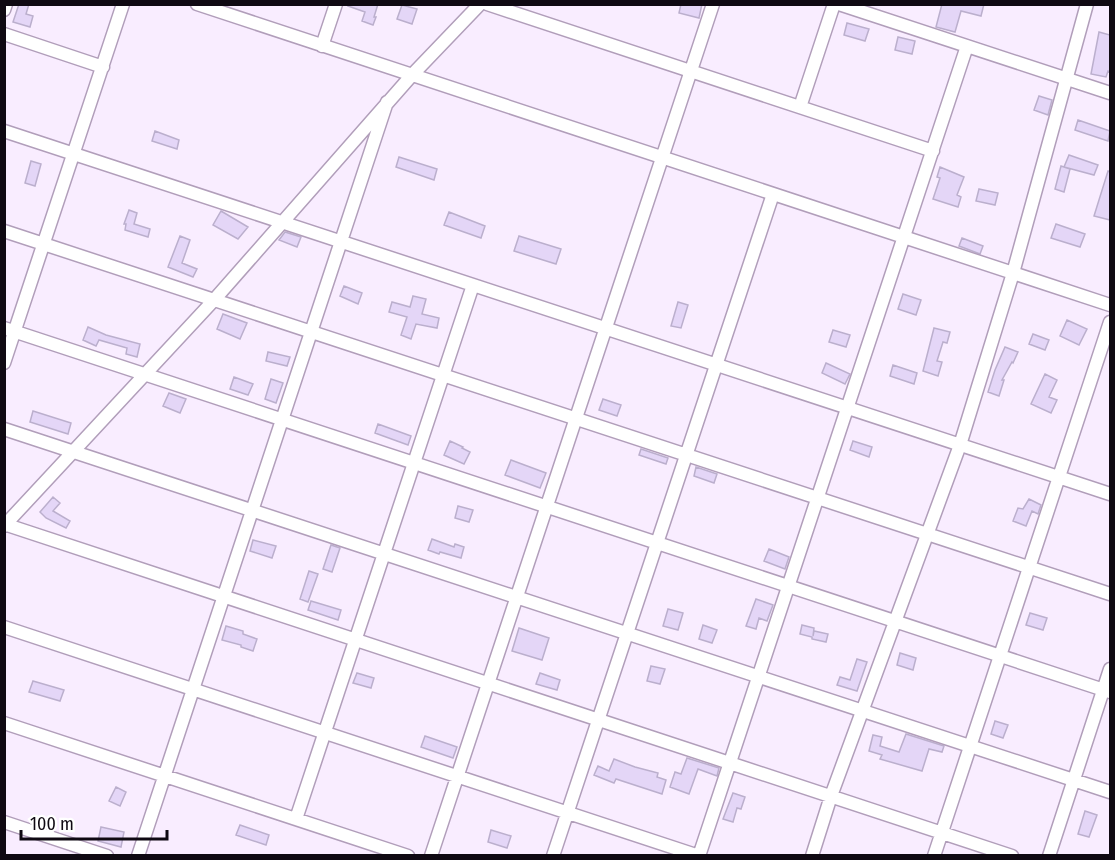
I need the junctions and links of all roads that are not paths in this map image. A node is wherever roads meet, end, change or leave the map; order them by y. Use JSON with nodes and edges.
{"nodes":[{"id":1,"x":6,"y":4,"type":"edge"},
{"id":2,"x":123,"y":4,"type":"edge"},
{"id":3,"x":197,"y":4,"type":"edge"},
{"id":4,"x":336,"y":4,"type":"edge"},
{"id":5,"x":480,"y":4,"type":"edge"},
{"id":6,"x":487,"y":4,"type":"edge"},
{"id":7,"x":713,"y":4,"type":"edge"},
{"id":8,"x":834,"y":4,"type":"edge"},
{"id":9,"x":839,"y":4,"type":"edge"},
{"id":10,"x":1087,"y":4,"type":"edge"},
{"id":11,"x":4,"y":10,"type":"edge"},
{"id":12,"x":4,"y":34,"type":"edge"},
{"id":13,"x":322,"y":46,"type":"junction"},
{"id":14,"x":967,"y":46,"type":"junction"},
{"id":15,"x":103,"y":67,"type":"junction"},
{"id":16,"x":691,"y":71,"type":"junction"},
{"id":17,"x":412,"y":75,"type":"junction"},
{"id":18,"x":1066,"y":79,"type":"junction"},
{"id":19,"x":1110,"y":93,"type":"edge"},
{"id":20,"x":387,"y":102,"type":"junction"},
{"id":21,"x":800,"y":107,"type":"junction"},
{"id":22,"x":4,"y":131,"type":"edge"},
{"id":23,"x":933,"y":151,"type":"junction"},
{"id":24,"x":74,"y":154,"type":"junction"},
{"id":25,"x":662,"y":157,"type":"junction"},
{"id":26,"x":772,"y":194,"type":"junction"},
{"id":27,"x":282,"y":222,"type":"junction"},
{"id":28,"x":4,"y":231,"type":"edge"},
{"id":29,"x":904,"y":237,"type":"junction"},
{"id":30,"x":341,"y":242,"type":"junction"},
{"id":31,"x":44,"y":244,"type":"junction"},
{"id":32,"x":1013,"y":273,"type":"junction"},
{"id":33,"x":473,"y":285,"type":"junction"},
{"id":34,"x":214,"y":300,"type":"junction"},
{"id":35,"x":1110,"y":305,"type":"edge"},
{"id":36,"x":1110,"y":322,"type":"edge"},
{"id":37,"x":605,"y":328,"type":"junction"},
{"id":38,"x":10,"y":330,"type":"edge"},
{"id":39,"x":311,"y":332,"type":"junction"},
{"id":40,"x":4,"y":363,"type":"edge"},
{"id":41,"x":716,"y":365,"type":"junction"},
{"id":42,"x":144,"y":374,"type":"junction"},
{"id":43,"x":443,"y":375,"type":"junction"},
{"id":44,"x":848,"y":408,"type":"junction"},
{"id":45,"x":576,"y":418,"type":"junction"},
{"id":46,"x":282,"y":420,"type":"junction"},
{"id":47,"x":4,"y":429,"type":"edge"},
{"id":48,"x":960,"y":445,"type":"junction"},
{"id":49,"x":73,"y":452,"type":"junction"},
{"id":50,"x":686,"y":455,"type":"junction"},
{"id":51,"x":414,"y":463,"type":"junction"},
{"id":52,"x":1059,"y":477,"type":"junction"},
{"id":53,"x":1110,"y":494,"type":"edge"},
{"id":54,"x":818,"y":498,"type":"junction"},
{"id":55,"x":546,"y":507,"type":"junction"},
{"id":56,"x":252,"y":510,"type":"junction"},
{"id":57,"x":5,"y":525,"type":"edge"},
{"id":58,"x":927,"y":534,"type":"junction"},
{"id":59,"x":657,"y":543,"type":"junction"},
{"id":60,"x":384,"y":554,"type":"junction"},
{"id":61,"x":1029,"y":568,"type":"junction"},
{"id":62,"x":789,"y":586,"type":"junction"},
{"id":63,"x":1110,"y":594,"type":"edge"},
{"id":64,"x":224,"y":596,"type":"junction"},
{"id":65,"x":516,"y":597,"type":"junction"},
{"id":66,"x":895,"y":621,"type":"junction"},
{"id":67,"x":4,"y":627,"type":"edge"},
{"id":68,"x":627,"y":633,"type":"junction"},
{"id":69,"x":355,"y":640,"type":"junction"},
{"id":70,"x":1000,"y":656,"type":"junction"},
{"id":71,"x":1110,"y":669,"type":"edge"},
{"id":72,"x":759,"y":677,"type":"junction"},
{"id":73,"x":488,"y":683,"type":"junction"},
{"id":74,"x":193,"y":689,"type":"junction"},
{"id":75,"x":1107,"y":691,"type":"edge"},
{"id":76,"x":862,"y":711,"type":"junction"},
{"id":77,"x":598,"y":719,"type":"junction"},
{"id":78,"x":4,"y":723,"type":"edge"},
{"id":79,"x":325,"y":732,"type":"junction"},
{"id":80,"x":970,"y":746,"type":"junction"},
{"id":81,"x":730,"y":763,"type":"junction"},
{"id":82,"x":164,"y":776,"type":"junction"},
{"id":83,"x":457,"y":776,"type":"junction"},
{"id":84,"x":1074,"y":780,"type":"junction"},
{"id":85,"x":1110,"y":792,"type":"edge"},
{"id":86,"x":831,"y":796,"type":"junction"},
{"id":87,"x":567,"y":812,"type":"junction"},
{"id":88,"x":296,"y":819,"type":"junction"},
{"id":89,"x":4,"y":822,"type":"edge"},
{"id":90,"x":941,"y":832,"type":"junction"},
{"id":91,"x":107,"y":855,"type":"edge"},
{"id":92,"x":138,"y":855,"type":"edge"},
{"id":93,"x":408,"y":855,"type":"edge"},
{"id":94,"x":431,"y":855,"type":"edge"},
{"id":95,"x":553,"y":855,"type":"edge"},
{"id":96,"x":699,"y":855,"type":"edge"},
{"id":97,"x":812,"y":855,"type":"edge"},
{"id":98,"x":934,"y":855,"type":"edge"},
{"id":99,"x":1012,"y":855,"type":"edge"},
{"id":100,"x":1049,"y":855,"type":"edge"}],
"edges":[{"from":1,"to":11,"type":"street"},
{"from":2,"to":15,"type":"street"},
{"from":3,"to":13,"type":"street"},
{"from":4,"to":13,"type":"street"},
{"from":5,"to":17,"type":"street"},
{"from":6,"to":16,"type":"street"},
{"from":7,"to":16,"type":"street"},
{"from":8,"to":21,"type":"street"},
{"from":9,"to":14,"type":"street"},
{"from":10,"to":18,"type":"street"},
{"from":12,"to":15,"type":"street"},
{"from":13,"to":17,"type":"street"},
{"from":14,"to":18,"type":"street"},
{"from":14,"to":23,"type":"street"},
{"from":15,"to":24,"type":"street"},
{"from":16,"to":21,"type":"street"},
{"from":16,"to":25,"type":"street"},
{"from":17,"to":20,"type":"street"},
{"from":17,"to":25,"type":"street"},
{"from":18,"to":19,"type":"street"},
{"from":18,"to":32,"type":"street"},
{"from":20,"to":27,"type":"street"},
{"from":20,"to":30,"type":"street"},
{"from":21,"to":23,"type":"street"},
{"from":22,"to":24,"type":"street"},
{"from":23,"to":29,"type":"street"},
{"from":24,"to":27,"type":"street"},
{"from":24,"to":31,"type":"street"},
{"from":25,"to":26,"type":"street"},
{"from":25,"to":37,"type":"street"},
{"from":26,"to":29,"type":"street"},
{"from":26,"to":41,"type":"street"},
{"from":27,"to":30,"type":"street"},
{"from":27,"to":34,"type":"street"},
{"from":28,"to":31,"type":"street"},
{"from":29,"to":32,"type":"street"},
{"from":29,"to":44,"type":"street"},
{"from":30,"to":33,"type":"street"},
{"from":30,"to":39,"type":"street"},
{"from":31,"to":34,"type":"street"},
{"from":31,"to":38,"type":"street"},
{"from":32,"to":35,"type":"street"},
{"from":32,"to":48,"type":"street"},
{"from":33,"to":37,"type":"street"},
{"from":33,"to":43,"type":"street"},
{"from":34,"to":39,"type":"street"},
{"from":34,"to":42,"type":"street"},
{"from":36,"to":52,"type":"street"},
{"from":37,"to":41,"type":"street"},
{"from":37,"to":45,"type":"street"},
{"from":38,"to":40,"type":"street"},
{"from":38,"to":42,"type":"street"},
{"from":39,"to":43,"type":"street"},
{"from":39,"to":46,"type":"street"},
{"from":41,"to":44,"type":"street"},
{"from":41,"to":50,"type":"street"},
{"from":42,"to":46,"type":"street"},
{"from":42,"to":49,"type":"street"},
{"from":43,"to":45,"type":"street"},
{"from":43,"to":51,"type":"street"},
{"from":44,"to":48,"type":"street"},
{"from":44,"to":54,"type":"street"},
{"from":45,"to":50,"type":"street"},
{"from":45,"to":55,"type":"street"},
{"from":46,"to":51,"type":"street"},
{"from":46,"to":56,"type":"street"},
{"from":47,"to":49,"type":"street"},
{"from":48,"to":52,"type":"street"},
{"from":48,"to":58,"type":"street"},
{"from":49,"to":56,"type":"street"},
{"from":49,"to":57,"type":"street"},
{"from":50,"to":54,"type":"street"},
{"from":50,"to":59,"type":"street"},
{"from":51,"to":55,"type":"street"},
{"from":51,"to":60,"type":"street"},
{"from":52,"to":53,"type":"street"},
{"from":52,"to":61,"type":"street"},
{"from":54,"to":58,"type":"street"},
{"from":54,"to":62,"type":"street"},
{"from":55,"to":59,"type":"street"},
{"from":55,"to":65,"type":"street"},
{"from":56,"to":60,"type":"street"},
{"from":56,"to":64,"type":"street"},
{"from":57,"to":64,"type":"street"},
{"from":58,"to":61,"type":"street"},
{"from":58,"to":66,"type":"street"},
{"from":59,"to":62,"type":"street"},
{"from":59,"to":68,"type":"street"},
{"from":60,"to":65,"type":"street"},
{"from":60,"to":69,"type":"street"},
{"from":61,"to":63,"type":"street"},
{"from":61,"to":70,"type":"street"},
{"from":62,"to":66,"type":"street"},
{"from":62,"to":72,"type":"street"},
{"from":64,"to":69,"type":"street"},
{"from":64,"to":74,"type":"street"},
{"from":65,"to":68,"type":"street"},
{"from":65,"to":73,"type":"street"},
{"from":66,"to":70,"type":"street"},
{"from":66,"to":76,"type":"street"},
{"from":67,"to":74,"type":"street"},
{"from":68,"to":72,"type":"street"},
{"from":68,"to":77,"type":"street"},
{"from":69,"to":73,"type":"street"},
{"from":69,"to":79,"type":"street"},
{"from":70,"to":75,"type":"street"},
{"from":70,"to":80,"type":"street"},
{"from":71,"to":75,"type":"street"},
{"from":72,"to":76,"type":"street"},
{"from":72,"to":81,"type":"street"},
{"from":73,"to":77,"type":"street"},
{"from":73,"to":83,"type":"street"},
{"from":74,"to":79,"type":"street"},
{"from":74,"to":82,"type":"street"},
{"from":75,"to":84,"type":"street"},
{"from":76,"to":80,"type":"street"},
{"from":76,"to":86,"type":"street"},
{"from":77,"to":81,"type":"street"},
{"from":77,"to":87,"type":"street"},
{"from":78,"to":82,"type":"street"},
{"from":79,"to":83,"type":"street"},
{"from":79,"to":88,"type":"street"},
{"from":80,"to":84,"type":"street"},
{"from":80,"to":90,"type":"street"},
{"from":81,"to":86,"type":"street"},
{"from":81,"to":96,"type":"street"},
{"from":82,"to":88,"type":"street"},
{"from":82,"to":92,"type":"street"},
{"from":83,"to":87,"type":"street"},
{"from":83,"to":94,"type":"street"},
{"from":84,"to":85,"type":"street"},
{"from":84,"to":100,"type":"street"},
{"from":86,"to":90,"type":"street"},
{"from":86,"to":97,"type":"street"},
{"from":87,"to":95,"type":"street"},
{"from":87,"to":96,"type":"street"},
{"from":88,"to":93,"type":"street"},
{"from":89,"to":91,"type":"street"},
{"from":90,"to":98,"type":"street"},
{"from":90,"to":99,"type":"street"}]}
